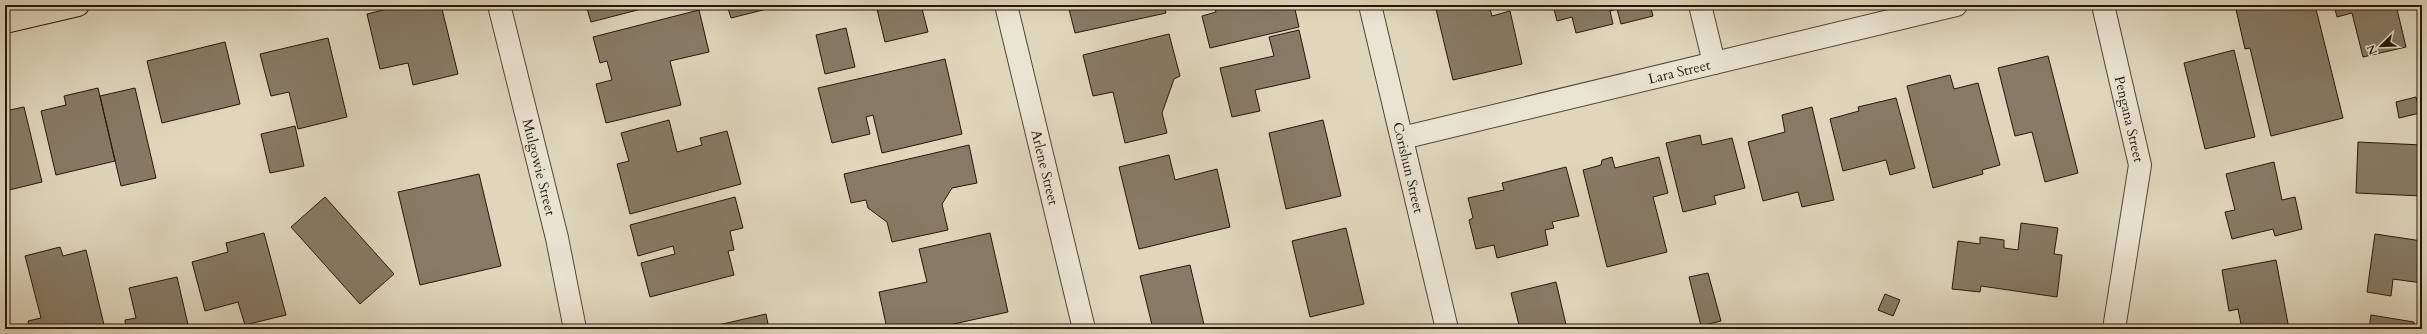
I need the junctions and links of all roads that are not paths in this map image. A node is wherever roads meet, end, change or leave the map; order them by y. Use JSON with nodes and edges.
{"nodes":[{"id":1,"x":78,"y":5,"type":"edge"},
{"id":2,"x":499,"y":5,"type":"edge"},
{"id":3,"x":1006,"y":5,"type":"edge"},
{"id":4,"x":1370,"y":5,"type":"edge"},
{"id":5,"x":1700,"y":5,"type":"edge"},
{"id":6,"x":1956,"y":5,"type":"edge"},
{"id":7,"x":2103,"y":5,"type":"edge"},
{"id":8,"x":5,"y":22,"type":"edge"},
{"id":9,"x":1714,"y":62,"type":"junction"},
{"id":10,"x":1402,"y":138,"type":"junction"},
{"id":11,"x":575,"y":329,"type":"edge"},
{"id":12,"x":1084,"y":329,"type":"edge"},
{"id":13,"x":1447,"y":329,"type":"edge"},
{"id":14,"x":2114,"y":329,"type":"edge"}],
"edges":[{"from":1,"to":8,"type":"main road"},
{"from":2,"to":11,"type":"street","name":"Mulgowie Street"},
{"from":3,"to":12,"type":"street","name":"Arlene Street"},
{"from":4,"to":10,"type":"street","name":"Corishun Street"},
{"from":5,"to":9,"type":"street"},
{"from":6,"to":9,"type":"street","name":"Lara Street"},
{"from":7,"to":14,"type":"street","name":"Pengana Street"},
{"from":9,"to":10,"type":"street","name":"Lara Street"},
{"from":10,"to":13,"type":"street","name":"Corishun Street"}]}
